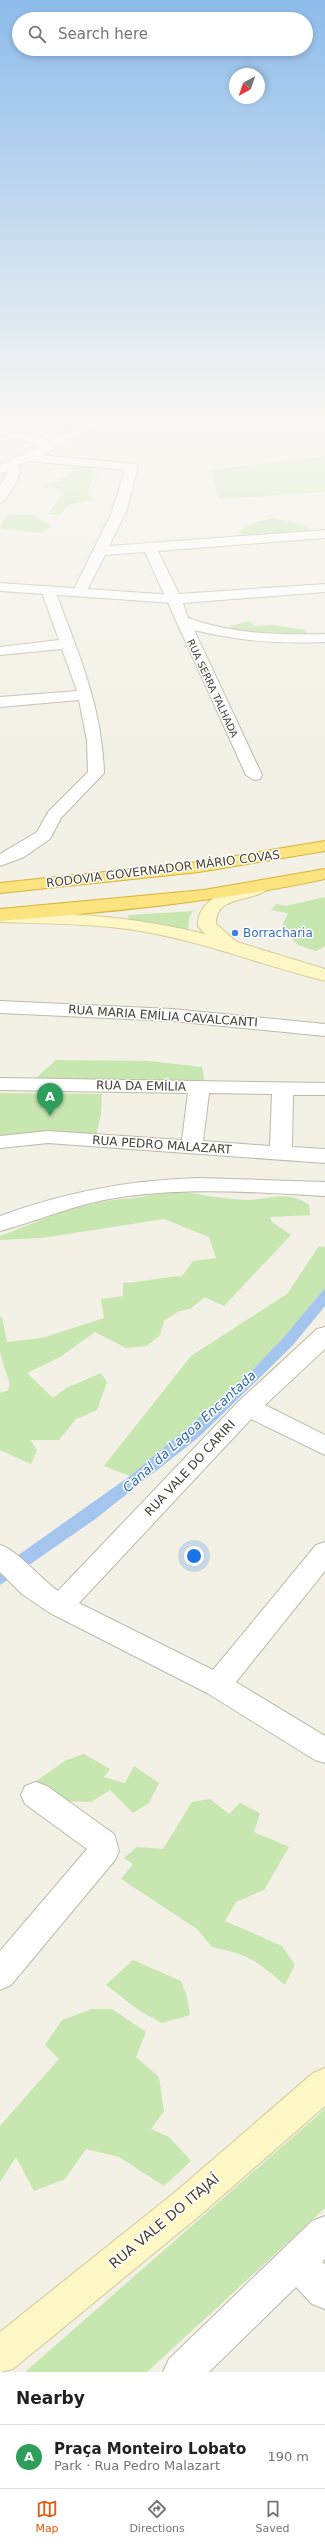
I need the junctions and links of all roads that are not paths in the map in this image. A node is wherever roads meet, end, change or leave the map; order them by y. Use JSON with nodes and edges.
{"nodes":[{"id":1,"x":110,"y":531,"type":"edge"},
{"id":2,"x":325,"y":534,"type":"edge"},
{"id":3,"x":150,"y":548,"type":"junction"},
{"id":4,"x":101,"y":550,"type":"junction"},
{"id":5,"x":0,"y":586,"type":"edge"},
{"id":6,"x":325,"y":588,"type":"edge"},
{"id":7,"x":48,"y":590,"type":"junction"},
{"id":8,"x":80,"y":593,"type":"junction"},
{"id":9,"x":174,"y":599,"type":"junction"},
{"id":10,"x":182,"y":622,"type":"junction"},
{"id":11,"x":325,"y":638,"type":"edge"},
{"id":12,"x":66,"y":644,"type":"junction"},
{"id":13,"x":0,"y":650,"type":"edge"},
{"id":14,"x":86,"y":695,"type":"junction"},
{"id":15,"x":0,"y":702,"type":"edge"},
{"id":16,"x":254,"y":775,"type":"dead end"},
{"id":17,"x":325,"y":846,"type":"edge"},
{"id":18,"x":0,"y":861,"type":"edge"},
{"id":19,"x":325,"y":874,"type":"edge"},
{"id":20,"x":260,"y":887,"type":"junction"},
{"id":21,"x":0,"y":888,"type":"edge"},
{"id":22,"x":0,"y":916,"type":"edge"},
{"id":23,"x":233,"y":945,"type":"junction"},
{"id":24,"x":325,"y":976,"type":"edge"},
{"id":25,"x":0,"y":1007,"type":"edge"},
{"id":26,"x":325,"y":1030,"type":"edge"},
{"id":27,"x":0,"y":1084,"type":"edge"},
{"id":28,"x":199,"y":1087,"type":"junction"},
{"id":29,"x":282,"y":1088,"type":"junction"},
{"id":30,"x":325,"y":1089,"type":"edge"},
{"id":31,"x":0,"y":1142,"type":"edge"},
{"id":32,"x":192,"y":1146,"type":"junction"},
{"id":33,"x":281,"y":1153,"type":"junction"},
{"id":34,"x":325,"y":1156,"type":"edge"},
{"id":35,"x":325,"y":1189,"type":"edge"},
{"id":36,"x":0,"y":1224,"type":"edge"},
{"id":37,"x":325,"y":1335,"type":"edge"},
{"id":38,"x":248,"y":1407,"type":"junction"},
{"id":39,"x":325,"y":1446,"type":"edge"},
{"id":40,"x":3,"y":1557,"type":"edge"},
{"id":41,"x":321,"y":1564,"type":"edge"},
{"id":42,"x":60,"y":1606,"type":"junction"},
{"id":43,"x":217,"y":1685,"type":"junction"},
{"id":44,"x":325,"y":1750,"type":"edge"},
{"id":45,"x":36,"y":1795,"type":"dead end"},
{"id":46,"x":0,"y":1975,"type":"edge"},
{"id":47,"x":325,"y":2084,"type":"edge"},
{"id":48,"x":325,"y":2234,"type":"edge"},
{"id":49,"x":297,"y":2261,"type":"junction"},
{"id":50,"x":325,"y":2291,"type":"edge"},
{"id":51,"x":0,"y":2356,"type":"edge"},
{"id":52,"x":182,"y":2372,"type":"edge"}],
"edges":[{"from":1,"to":4,"type":"street"},
{"from":2,"to":3,"type":"street"},
{"from":3,"to":4,"type":"street"},
{"from":3,"to":9,"type":"street","name":"RUA SERRA TALHADA"},
{"from":4,"to":8,"type":"street"},
{"from":5,"to":7,"type":"street"},
{"from":6,"to":9,"type":"street"},
{"from":7,"to":8,"type":"street"},
{"from":7,"to":12,"type":"street"},
{"from":8,"to":9,"type":"street"},
{"from":9,"to":10,"type":"street","name":"RUA SERRA TALHADA"},
{"from":10,"to":11,"type":"street"},
{"from":10,"to":16,"type":"street","name":"RUA SERRA TALHADA"},
{"from":12,"to":13,"type":"street"},
{"from":12,"to":14,"type":"street"},
{"from":14,"to":15,"type":"street"},
{"from":14,"to":18,"type":"street"},
{"from":17,"to":21,"type":"highway","name":"RODOVIA GOVERNADOR MÁRIO COVAS"},
{"from":19,"to":20,"type":"highway"},
{"from":20,"to":22,"type":"highway"},
{"from":20,"to":23,"type":"main road"},
{"from":22,"to":23,"type":"main road"},
{"from":23,"to":24,"type":"main road"},
{"from":25,"to":26,"type":"street","name":"RUA MARIA EMÍLIA CAVALCANTI"},
{"from":27,"to":28,"type":"street","name":"RUA DA EMÍLIA"},
{"from":28,"to":29,"type":"street","name":"RUA DA EMÍLIA"},
{"from":28,"to":32,"type":"street"},
{"from":29,"to":30,"type":"street","name":"RUA DA EMÍLIA"},
{"from":29,"to":33,"type":"street"},
{"from":31,"to":32,"type":"street","name":"RUA PEDRO MALAZART"},
{"from":32,"to":33,"type":"street","name":"RUA PEDRO MALAZART"},
{"from":33,"to":34,"type":"street","name":"RUA PEDRO MALAZART"},
{"from":35,"to":36,"type":"street"},
{"from":37,"to":38,"type":"street","name":"RUA VALE DO CARIRI"},
{"from":38,"to":39,"type":"street"},
{"from":38,"to":42,"type":"street","name":"RUA VALE DO CARIRI"},
{"from":40,"to":42,"type":"street"},
{"from":41,"to":43,"type":"street"},
{"from":42,"to":43,"type":"street"},
{"from":43,"to":44,"type":"street"},
{"from":45,"to":46,"type":"street"},
{"from":47,"to":51,"type":"main road","name":"RUA VALE DO ITAJAÍ"},
{"from":48,"to":49,"type":"street"},
{"from":49,"to":50,"type":"street"},
{"from":49,"to":52,"type":"street"}]}
